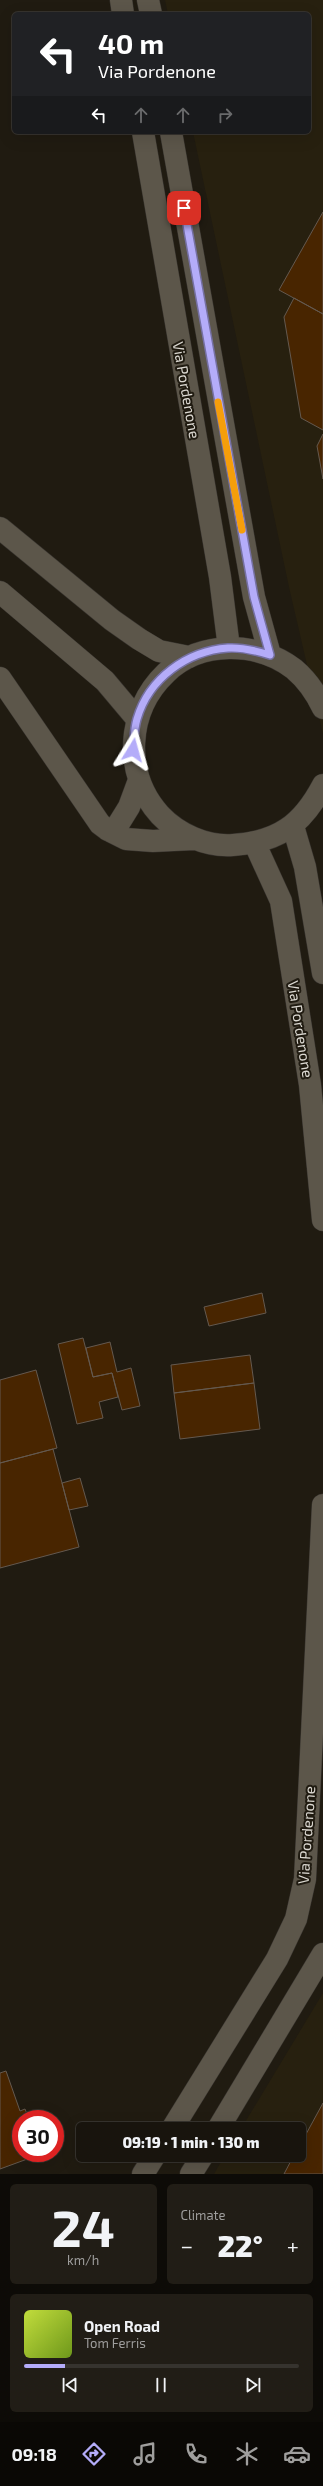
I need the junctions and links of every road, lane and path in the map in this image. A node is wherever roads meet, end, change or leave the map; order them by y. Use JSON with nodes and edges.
{"nodes":[{"id":1,"x":121,"y":0,"type":"edge"},
{"id":2,"x":148,"y":0,"type":"edge"},
{"id":3,"x":123,"y":12,"type":"edge"},
{"id":4,"x":151,"y":12,"type":"edge"},
{"id":5,"x":143,"y":134,"type":"edge"},
{"id":6,"x":171,"y":134,"type":"edge"},
{"id":7,"x":203,"y":314,"type":"junction"},
{"id":8,"x":175,"y":318,"type":"junction"},
{"id":9,"x":0,"y":528,"type":"edge"},
{"id":10,"x":0,"y":592,"type":"edge"},
{"id":11,"x":229,"y":648,"type":"junction"},
{"id":12,"x":270,"y":655,"type":"junction"},
{"id":13,"x":189,"y":657,"type":"junction"},
{"id":14,"x":0,"y":678,"type":"edge"},
{"id":15,"x":323,"y":708,"type":"edge"},
{"id":16,"x":137,"y":719,"type":"junction"},
{"id":17,"x":138,"y":780,"type":"junction"},
{"id":18,"x":323,"y":785,"type":"edge"},
{"id":19,"x":293,"y":826,"type":"junction"},
{"id":20,"x":108,"y":830,"type":"junction"},
{"id":21,"x":194,"y":839,"type":"junction"},
{"id":22,"x":255,"y":844,"type":"junction"},
{"id":23,"x":323,"y":973,"type":"edge"},
{"id":24,"x":323,"y":1220,"type":"edge"},
{"id":25,"x":323,"y":1505,"type":"edge"},
{"id":26,"x":314,"y":1877,"type":"edge"},
{"id":27,"x":323,"y":1954,"type":"edge"},
{"id":28,"x":176,"y":2122,"type":"edge"},
{"id":29,"x":222,"y":2122,"type":"edge"},
{"id":30,"x":151,"y":2162,"type":"edge"},
{"id":31,"x":198,"y":2162,"type":"edge"},
{"id":32,"x":143,"y":2174,"type":"edge"},
{"id":33,"x":191,"y":2174,"type":"edge"}],
"edges":[{"from":1,"to":3,"type":"street"},
{"from":2,"to":4,"type":"street"},
{"from":5,"to":8,"type":"street","name":"Via Pordenone"},
{"from":6,"to":7,"type":"street","name":"Via Pordenone"},
{"from":7,"to":8,"type":"street"},
{"from":7,"to":12,"type":"street","name":"Via Pordenone"},
{"from":8,"to":11,"type":"street","name":"Via Pordenone"},
{"from":9,"to":13,"type":"street"},
{"from":10,"to":16,"type":"street"},
{"from":11,"to":12,"type":"street"},
{"from":11,"to":13,"type":"street"},
{"from":12,"to":15,"type":"street"},
{"from":13,"to":16,"type":"street"},
{"from":14,"to":20,"type":"street"},
{"from":16,"to":17,"type":"street"},
{"from":17,"to":20,"type":"street"},
{"from":17,"to":21,"type":"street"},
{"from":18,"to":19,"type":"street"},
{"from":19,"to":22,"type":"street"},
{"from":19,"to":23,"type":"street","name":"Via Pordenone"},
{"from":20,"to":21,"type":"street"},
{"from":21,"to":22,"type":"street"},
{"from":22,"to":24,"type":"street","name":"Via Pordenone"},
{"from":25,"to":26,"type":"street","name":"Via Pordenone"},
{"from":26,"to":28,"type":"street","name":"Via Pordenone"},
{"from":27,"to":29,"type":"street"},
{"from":30,"to":32,"type":"street"},
{"from":31,"to":33,"type":"street"}]}
